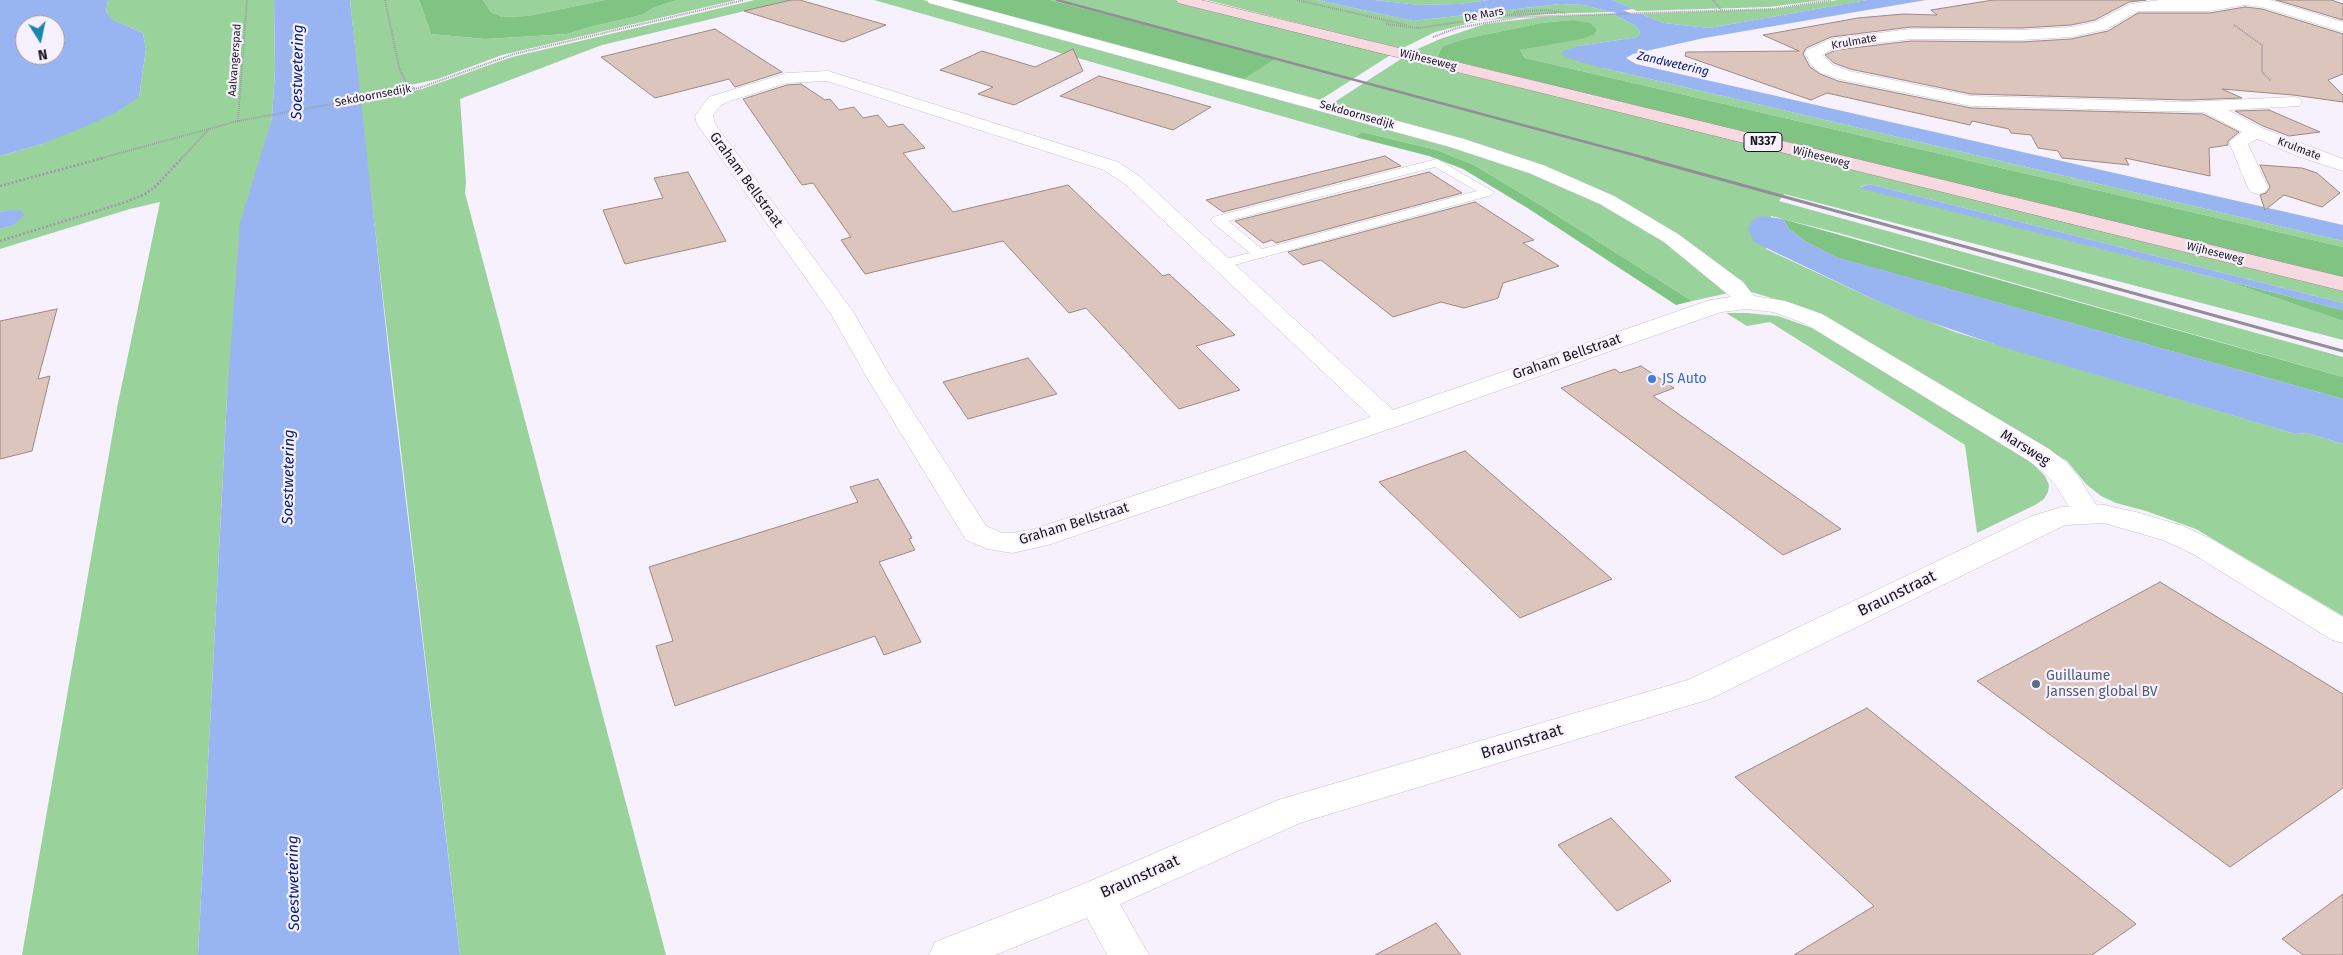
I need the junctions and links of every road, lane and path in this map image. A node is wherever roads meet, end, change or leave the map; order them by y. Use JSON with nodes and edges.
{"nodes":[{"id":1,"x":247,"y":0,"type":"edge"},
{"id":2,"x":384,"y":0,"type":"edge"},
{"id":3,"x":744,"y":0,"type":"edge"},
{"id":4,"x":934,"y":0,"type":"edge"},
{"id":5,"x":1183,"y":0,"type":"edge"},
{"id":6,"x":1297,"y":0,"type":"edge"},
{"id":7,"x":1712,"y":0,"type":"edge"},
{"id":8,"x":1831,"y":0,"type":"edge"},
{"id":9,"x":1297,"y":4,"type":"dead end"},
{"id":10,"x":2206,"y":6,"type":"junction"},
{"id":11,"x":1722,"y":11,"type":"junction"},
{"id":12,"x":1559,"y":14,"type":"junction"},
{"id":13,"x":1568,"y":14,"type":"junction"},
{"id":14,"x":1342,"y":15,"type":"dead end"},
{"id":15,"x":1385,"y":24,"type":"dead end"},
{"id":16,"x":2343,"y":27,"type":"edge"},
{"id":17,"x":1432,"y":38,"type":"dead end"},
{"id":18,"x":414,"y":89,"type":"junction"},
{"id":19,"x":2293,"y":102,"type":"joint"},
{"id":20,"x":2206,"y":106,"type":"junction"},
{"id":21,"x":238,"y":121,"type":"junction"},
{"id":22,"x":210,"y":128,"type":"junction"},
{"id":23,"x":2256,"y":132,"type":"junction"},
{"id":24,"x":2343,"y":165,"type":"edge"},
{"id":25,"x":0,"y":186,"type":"edge"},
{"id":26,"x":2258,"y":188,"type":"dead end"},
{"id":27,"x":0,"y":241,"type":"edge"},
{"id":28,"x":1260,"y":254,"type":"junction"},
{"id":29,"x":1222,"y":264,"type":"junction"},
{"id":30,"x":2343,"y":284,"type":"edge"},
{"id":31,"x":1747,"y":302,"type":"junction"},
{"id":32,"x":1389,"y":420,"type":"junction"},
{"id":33,"x":2086,"y":514,"type":"junction"},
{"id":34,"x":2343,"y":632,"type":"edge"},
{"id":35,"x":1095,"y":897,"type":"junction"},
{"id":36,"x":948,"y":955,"type":"edge"},
{"id":37,"x":1129,"y":955,"type":"edge"}],
"edges":[{"from":1,"to":21,"type":"path","name":"Aalvangerspad"},
{"from":2,"to":18,"type":"path"},
{"from":3,"to":18,"type":"path","name":"Sekdoornsedijk"},
{"from":4,"to":31,"type":"street","name":"Sekdoornsedijk"},
{"from":5,"to":30,"type":"main road","name":"Wijheseweg","number":"N337"},
{"from":6,"to":13,"type":"path"},
{"from":7,"to":11,"type":"path"},
{"from":8,"to":11,"type":"path","name":"De Mars"},
{"from":9,"to":14,"type":"path"},
{"from":10,"to":16,"type":"street","name":"Krulmate"},
{"from":10,"to":19,"type":"path"},
{"from":10,"to":20,"type":"street","name":"Krulmate"},
{"from":11,"to":13,"type":"path","name":"De Mars"},
{"from":12,"to":13,"type":"path","name":"De Mars"},
{"from":12,"to":15,"type":"path"},
{"from":12,"to":17,"type":"path","name":"De Mars"},
{"from":18,"to":21,"type":"path","name":"Sekdoornsedijk"},
{"from":19,"to":20,"type":"street","name":"Krulmate"},
{"from":20,"to":23,"type":"street","name":"Krulmate"},
{"from":21,"to":22,"type":"path","name":"Sekdoornsedijk"},
{"from":22,"to":25,"type":"path","name":"Sekdoornsedijk"},
{"from":22,"to":27,"type":"path"},
{"from":23,"to":24,"type":"street","name":"Krulmate"},
{"from":23,"to":26,"type":"street"},
{"from":28,"to":28,"type":"lane"},
{"from":28,"to":29,"type":"lane"},
{"from":29,"to":32,"type":"street","name":"Graham Bellstraat"},
{"from":29,"to":32,"type":"street","name":"Graham Bellstraat"},
{"from":31,"to":32,"type":"street","name":"Graham Bellstraat"},
{"from":31,"to":33,"type":"street","name":"Marsweg"},
{"from":33,"to":34,"type":"street"},
{"from":33,"to":35,"type":"street","name":"Braunstraat"},
{"from":35,"to":36,"type":"street","name":"Braunstraat"},
{"from":35,"to":37,"type":"street"}]}
